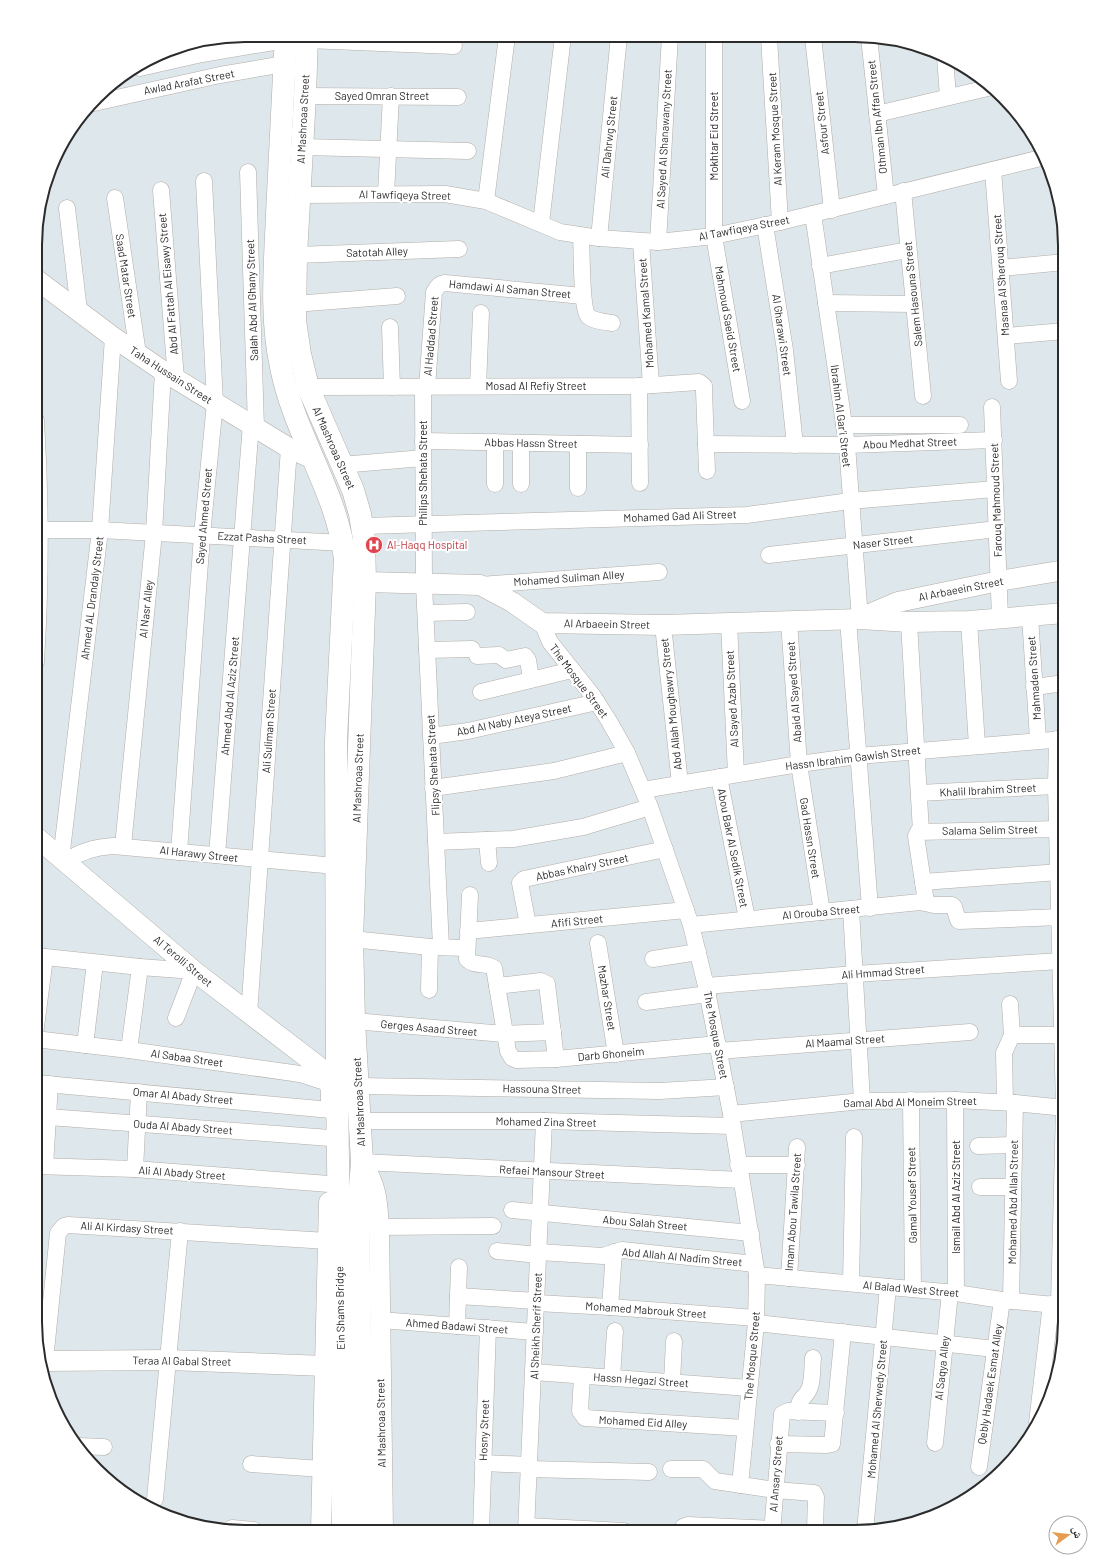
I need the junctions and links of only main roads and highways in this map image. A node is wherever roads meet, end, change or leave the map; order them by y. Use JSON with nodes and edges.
{"nodes":[{"id":1,"x":294,"y":42,"type":"edge"},
{"id":2,"x":297,"y":42,"type":"edge"},
{"id":3,"x":342,"y":1085,"type":"junction"},
{"id":4,"x":362,"y":1162,"type":"joint"},
{"id":5,"x":342,"y":1525,"type":"edge"},
{"id":6,"x":363,"y":1525,"type":"edge"}],
"edges":[{"from":1,"to":3,"type":"main road","name":"Al Mashroaa Street"},
{"from":2,"to":3,"type":"main road","name":"Al Mashroaa Street"},
{"from":3,"to":4,"type":"main road","name":"Al Mashroaa Street"},
{"from":3,"to":5,"type":"main road","name":"Ein Shams Bridge"},
{"from":4,"to":6,"type":"main road","name":"Ein Shams Bridge"}]}
